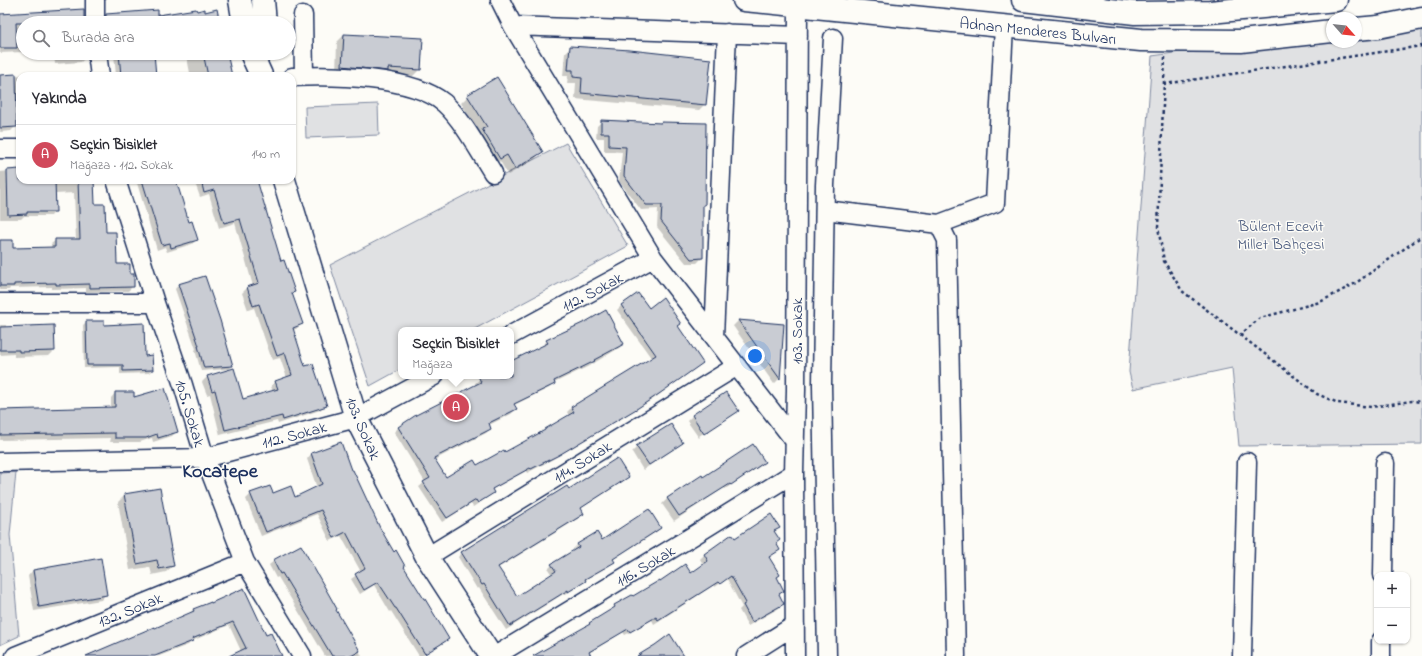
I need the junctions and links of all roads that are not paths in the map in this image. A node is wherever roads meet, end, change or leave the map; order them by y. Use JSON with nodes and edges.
{"nodes":[{"id":1,"x":95,"y":0,"type":"edge"},
{"id":2,"x":240,"y":0,"type":"edge"},
{"id":3,"x":263,"y":0,"type":"edge"},
{"id":4,"x":500,"y":0,"type":"edge"},
{"id":5,"x":744,"y":0,"type":"edge"},
{"id":6,"x":1023,"y":0,"type":"edge"},
{"id":7,"x":1336,"y":0,"type":"edge"},
{"id":8,"x":1252,"y":4,"type":"edge"},
{"id":9,"x":798,"y":5,"type":"junction"},
{"id":10,"x":1113,"y":5,"type":"edge"},
{"id":11,"x":303,"y":15,"type":"dead end"},
{"id":12,"x":96,"y":16,"type":"edge"},
{"id":13,"x":243,"y":16,"type":"edge"},
{"id":14,"x":264,"y":16,"type":"edge"},
{"id":15,"x":1422,"y":18,"type":"edge"},
{"id":16,"x":513,"y":26,"type":"junction"},
{"id":17,"x":1004,"y":26,"type":"junction"},
{"id":18,"x":1362,"y":28,"type":"edge"},
{"id":19,"x":1326,"y":32,"type":"edge"},
{"id":20,"x":727,"y":33,"type":"junction"},
{"id":21,"x":798,"y":36,"type":"junction"},
{"id":22,"x":834,"y":38,"type":"dead end"},
{"id":23,"x":98,"y":60,"type":"edge"},
{"id":24,"x":255,"y":60,"type":"edge"},
{"id":25,"x":264,"y":60,"type":"edge"},
{"id":26,"x":99,"y":72,"type":"edge"},
{"id":27,"x":263,"y":72,"type":"edge"},
{"id":28,"x":265,"y":72,"type":"edge"},
{"id":29,"x":298,"y":77,"type":"edge"},
{"id":30,"x":0,"y":149,"type":"edge"},
{"id":31,"x":16,"y":149,"type":"edge"},
{"id":32,"x":493,"y":173,"type":"dead end"},
{"id":33,"x":117,"y":184,"type":"edge"},
{"id":34,"x":285,"y":184,"type":"edge"},
{"id":35,"x":825,"y":210,"type":"junction"},
{"id":36,"x":939,"y":224,"type":"junction"},
{"id":37,"x":653,"y":258,"type":"junction"},
{"id":38,"x":0,"y":303,"type":"edge"},
{"id":39,"x":155,"y":303,"type":"junction"},
{"id":40,"x":514,"y":332,"type":"edge"},
{"id":41,"x":714,"y":337,"type":"junction"},
{"id":42,"x":737,"y":366,"type":"junction"},
{"id":43,"x":428,"y":379,"type":"edge"},
{"id":44,"x":356,"y":418,"type":"junction"},
{"id":45,"x":794,"y":440,"type":"junction"},
{"id":46,"x":205,"y":458,"type":"junction"},
{"id":47,"x":0,"y":462,"type":"edge"},
{"id":48,"x":1247,"y":462,"type":"dead end"},
{"id":49,"x":1385,"y":463,"type":"dead end"},
{"id":50,"x":794,"y":472,"type":"junction"},
{"id":51,"x":427,"y":557,"type":"junction"},
{"id":52,"x":245,"y":562,"type":"junction"},
{"id":53,"x":1383,"y":572,"type":"edge"},
{"id":54,"x":795,"y":625,"type":"junction"},
{"id":55,"x":1381,"y":644,"type":"edge"},
{"id":56,"x":15,"y":656,"type":"edge"},
{"id":57,"x":302,"y":656,"type":"edge"},
{"id":58,"x":490,"y":656,"type":"edge"},
{"id":59,"x":495,"y":656,"type":"edge"},
{"id":60,"x":746,"y":656,"type":"edge"},
{"id":61,"x":796,"y":656,"type":"edge"},
{"id":62,"x":827,"y":656,"type":"edge"},
{"id":63,"x":956,"y":656,"type":"edge"},
{"id":64,"x":1242,"y":656,"type":"edge"},
{"id":65,"x":1381,"y":656,"type":"edge"}],
"edges":[{"from":1,"to":12,"type":"street"},
{"from":2,"to":13,"type":"main road"},
{"from":3,"to":14,"type":"main road"},
{"from":4,"to":16,"type":"street"},
{"from":5,"to":9,"type":"main road","name":"Adnan Menderes Bulvarı"},
{"from":6,"to":10,"type":"main road","name":"Adnan Menderes Bulvarı"},
{"from":7,"to":8,"type":"main road","name":"Adnan Menderes Bulvarı"},
{"from":8,"to":10,"type":"main road","name":"Adnan Menderes Bulvarı"},
{"from":9,"to":17,"type":"main road","name":"Adnan Menderes Bulvarı"},
{"from":9,"to":21,"type":"street","name":"103. Sokak"},
{"from":11,"to":29,"type":"street"},
{"from":15,"to":18,"type":"main road"},
{"from":16,"to":20,"type":"street"},
{"from":16,"to":37,"type":"street"},
{"from":17,"to":19,"type":"main road","name":"Adnan Menderes Bulvarı"},
{"from":17,"to":36,"type":"street"},
{"from":20,"to":21,"type":"street"},
{"from":20,"to":41,"type":"street"},
{"from":21,"to":45,"type":"street","name":"103. Sokak"},
{"from":22,"to":35,"type":"street"},
{"from":23,"to":26,"type":"street"},
{"from":24,"to":27,"type":"main road"},
{"from":25,"to":28,"type":"main road"},
{"from":29,"to":32,"type":"street"},
{"from":30,"to":31,"type":"street"},
{"from":33,"to":39,"type":"street","name":"105. Sokak"},
{"from":34,"to":44,"type":"main road","name":"103. Sokak"},
{"from":35,"to":36,"type":"street"},
{"from":35,"to":62,"type":"street"},
{"from":36,"to":63,"type":"street"},
{"from":37,"to":40,"type":"street","name":"112. Sokak"},
{"from":37,"to":41,"type":"street"},
{"from":38,"to":39,"type":"street"},
{"from":39,"to":46,"type":"street","name":"105. Sokak"},
{"from":41,"to":42,"type":"street"},
{"from":42,"to":45,"type":"street"},
{"from":42,"to":51,"type":"street","name":"114. Sokak"},
{"from":43,"to":44,"type":"street","name":"112. Sokak"},
{"from":44,"to":46,"type":"street","name":"112. Sokak"},
{"from":44,"to":51,"type":"main road","name":"103. Sokak"},
{"from":45,"to":50,"type":"street","name":"103. Sokak"},
{"from":46,"to":47,"type":"street","name":"112. Sokak"},
{"from":46,"to":52,"type":"street","name":"105. Sokak"},
{"from":48,"to":64,"type":"street"},
{"from":49,"to":53,"type":"street"},
{"from":50,"to":54,"type":"street","name":"103. Sokak"},
{"from":50,"to":59,"type":"street","name":"116. Sokak"},
{"from":51,"to":58,"type":"main road","name":"103. Sokak"},
{"from":52,"to":56,"type":"street","name":"132. Sokak"},
{"from":52,"to":57,"type":"street","name":"105. Sokak"},
{"from":54,"to":60,"type":"street"},
{"from":54,"to":61,"type":"street","name":"103. Sokak"},
{"from":55,"to":65,"type":"street"}]}
